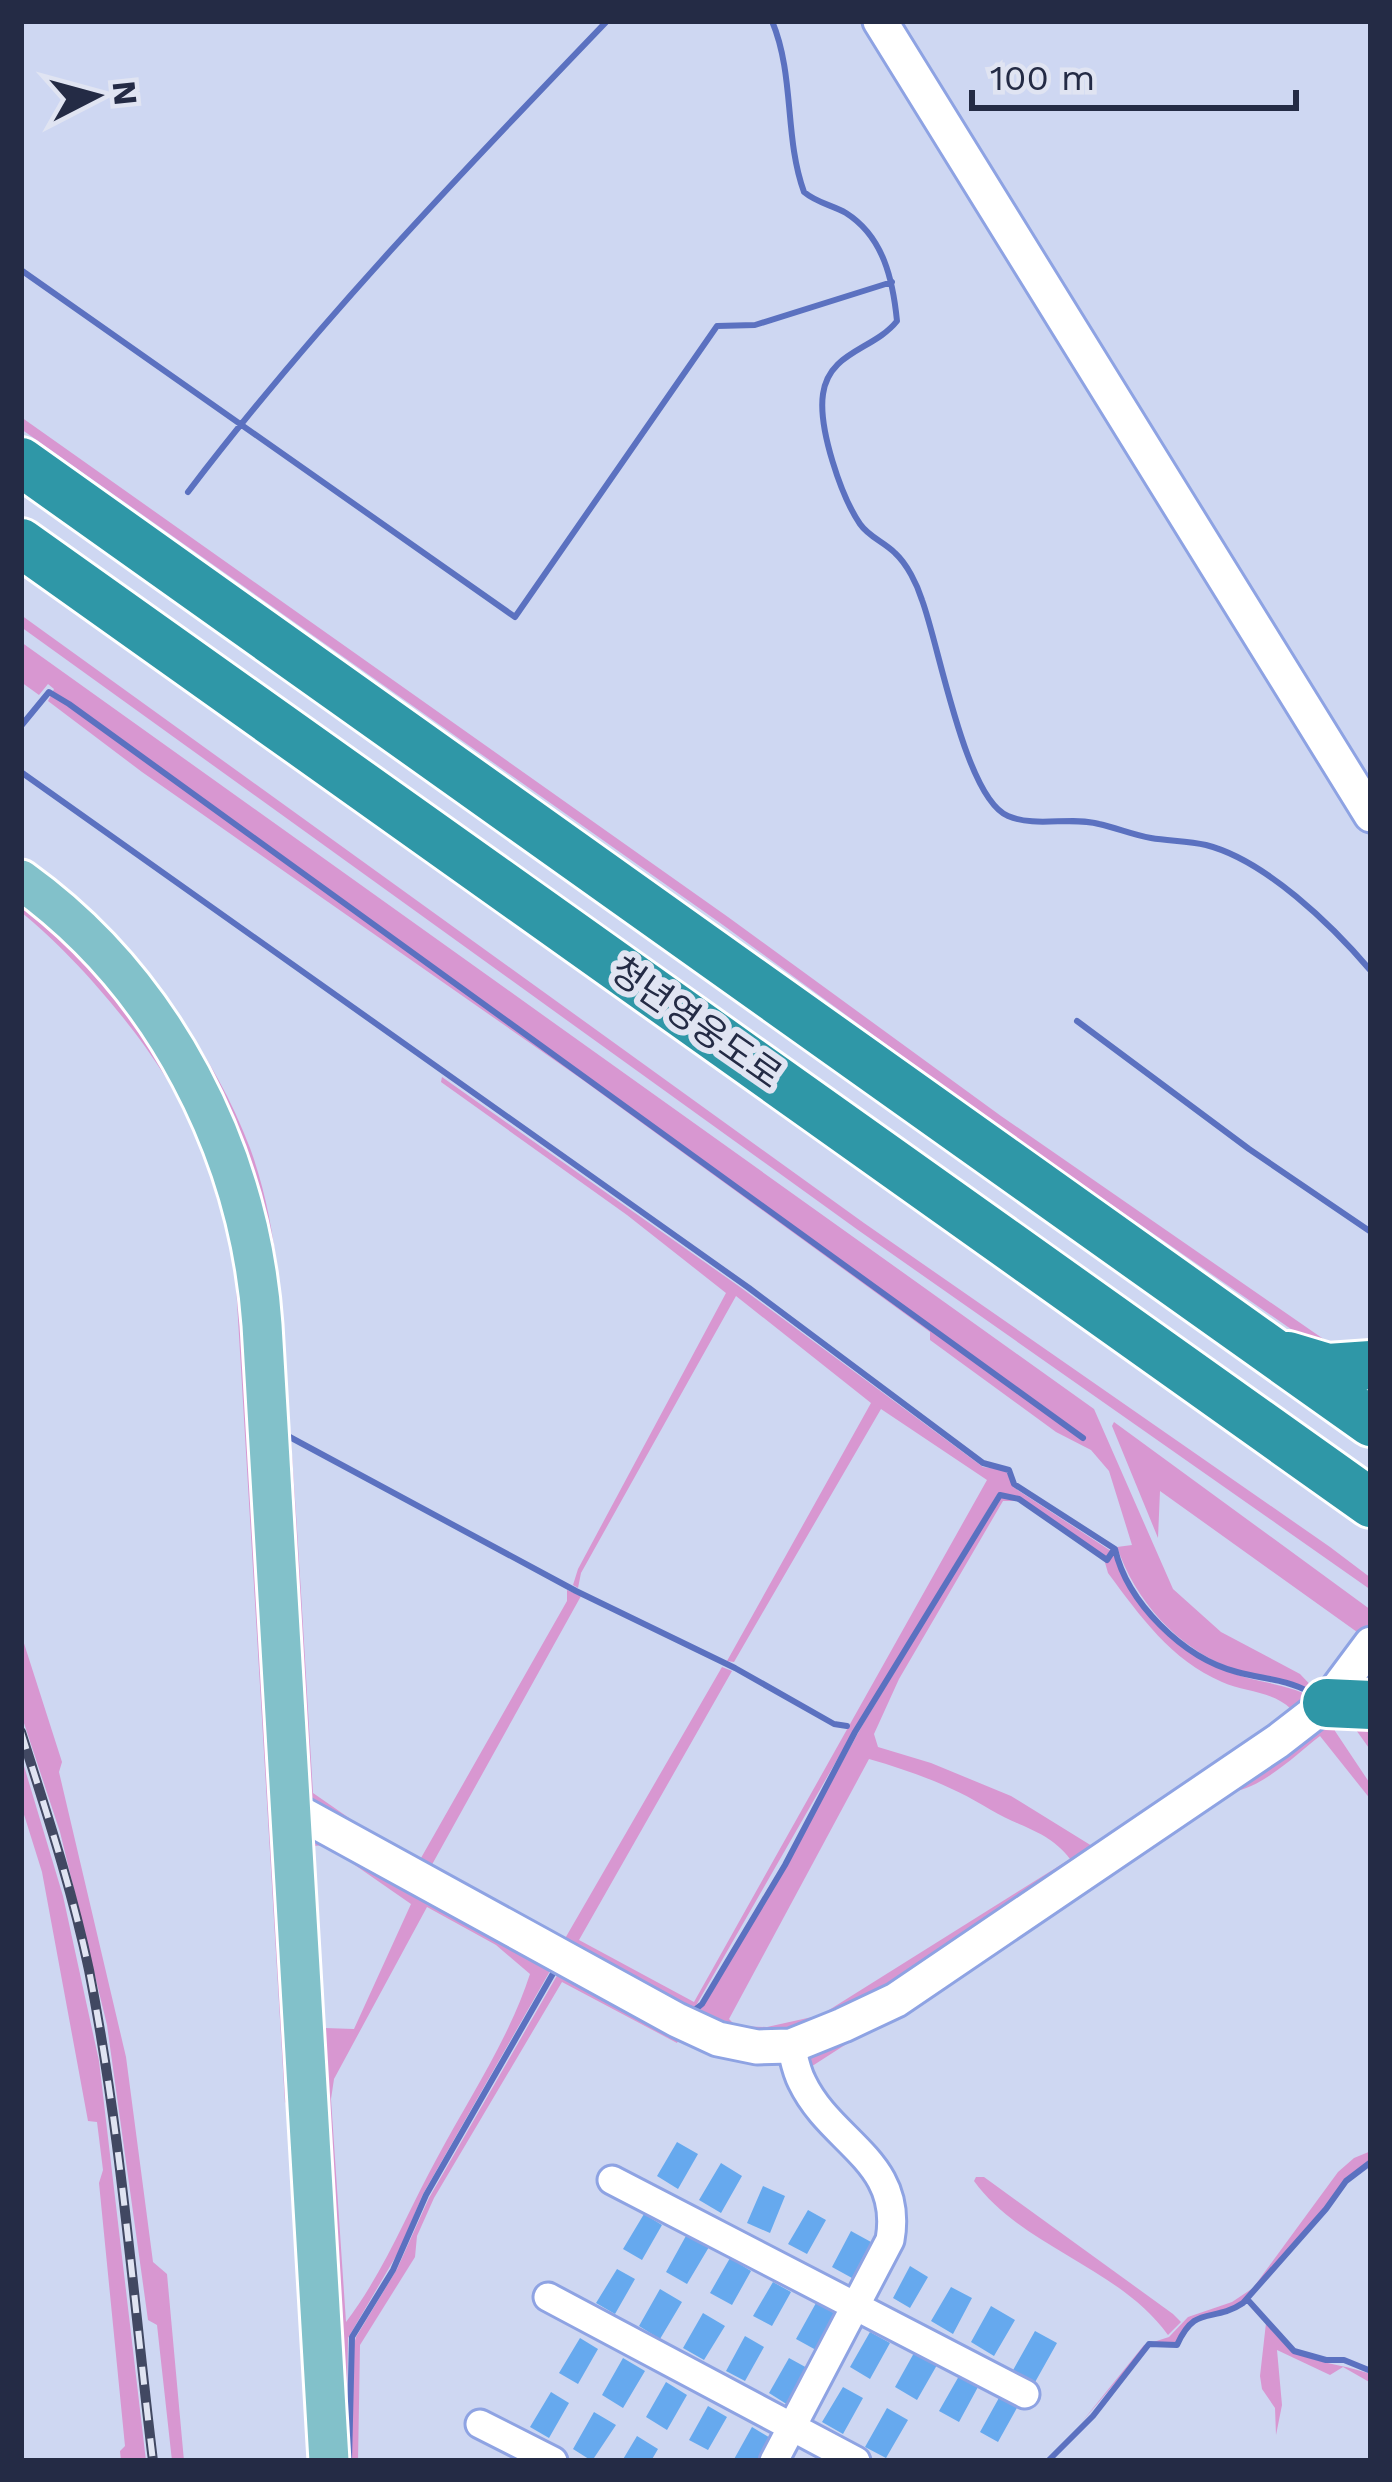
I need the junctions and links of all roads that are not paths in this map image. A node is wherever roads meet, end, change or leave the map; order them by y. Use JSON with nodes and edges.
{"nodes":[{"id":1,"x":880,"y":21,"type":"edge"},
{"id":2,"x":21,"y":462,"type":"edge"},
{"id":3,"x":21,"y":543,"type":"edge"},
{"id":4,"x":1371,"y":815,"type":"edge"},
{"id":5,"x":21,"y":880,"type":"edge"},
{"id":6,"x":1090,"y":1303,"type":"junction"},
{"id":7,"x":1263,"y":1345,"type":"junction"},
{"id":8,"x":1371,"y":1365,"type":"edge"},
{"id":9,"x":1371,"y":1422,"type":"edge"},
{"id":10,"x":1371,"y":1503,"type":"edge"},
{"id":11,"x":1371,"y":1644,"type":"edge"},
{"id":12,"x":1349,"y":1704,"type":"edge"},
{"id":13,"x":291,"y":1808,"type":"junction"},
{"id":14,"x":791,"y":2045,"type":"junction"},
{"id":15,"x":612,"y":2180,"type":"dead end"},
{"id":16,"x":548,"y":2297,"type":"dead end"},
{"id":17,"x":856,"y":2306,"type":"junction"},
{"id":18,"x":1025,"y":2394,"type":"dead end"},
{"id":19,"x":480,"y":2423,"type":"dead end"},
{"id":20,"x":791,"y":2428,"type":"junction"},
{"id":21,"x":329,"y":2461,"type":"edge"},
{"id":22,"x":553,"y":2461,"type":"edge"},
{"id":23,"x":774,"y":2461,"type":"edge"},
{"id":24,"x":856,"y":2461,"type":"edge"}],
"edges":[{"from":1,"to":4,"type":"street"},
{"from":2,"to":7,"type":"highway","name":"청년영웅도로"},
{"from":3,"to":6,"type":"highway","name":"청년영웅도로"},
{"from":5,"to":13,"type":"main road"},
{"from":6,"to":7,"type":"highway"},
{"from":6,"to":10,"type":"highway","name":"청년영웅도로"},
{"from":7,"to":8,"type":"highway"},
{"from":7,"to":9,"type":"highway","name":"청년영웅도로"},
{"from":11,"to":12,"type":"street"},
{"from":12,"to":14,"type":"street"},
{"from":13,"to":14,"type":"street"},
{"from":13,"to":21,"type":"main road"},
{"from":14,"to":17,"type":"street"},
{"from":15,"to":17,"type":"street"},
{"from":16,"to":20,"type":"street"},
{"from":17,"to":18,"type":"street"},
{"from":17,"to":20,"type":"street"},
{"from":19,"to":22,"type":"street"},
{"from":20,"to":23,"type":"street"},
{"from":20,"to":24,"type":"street"}]}
